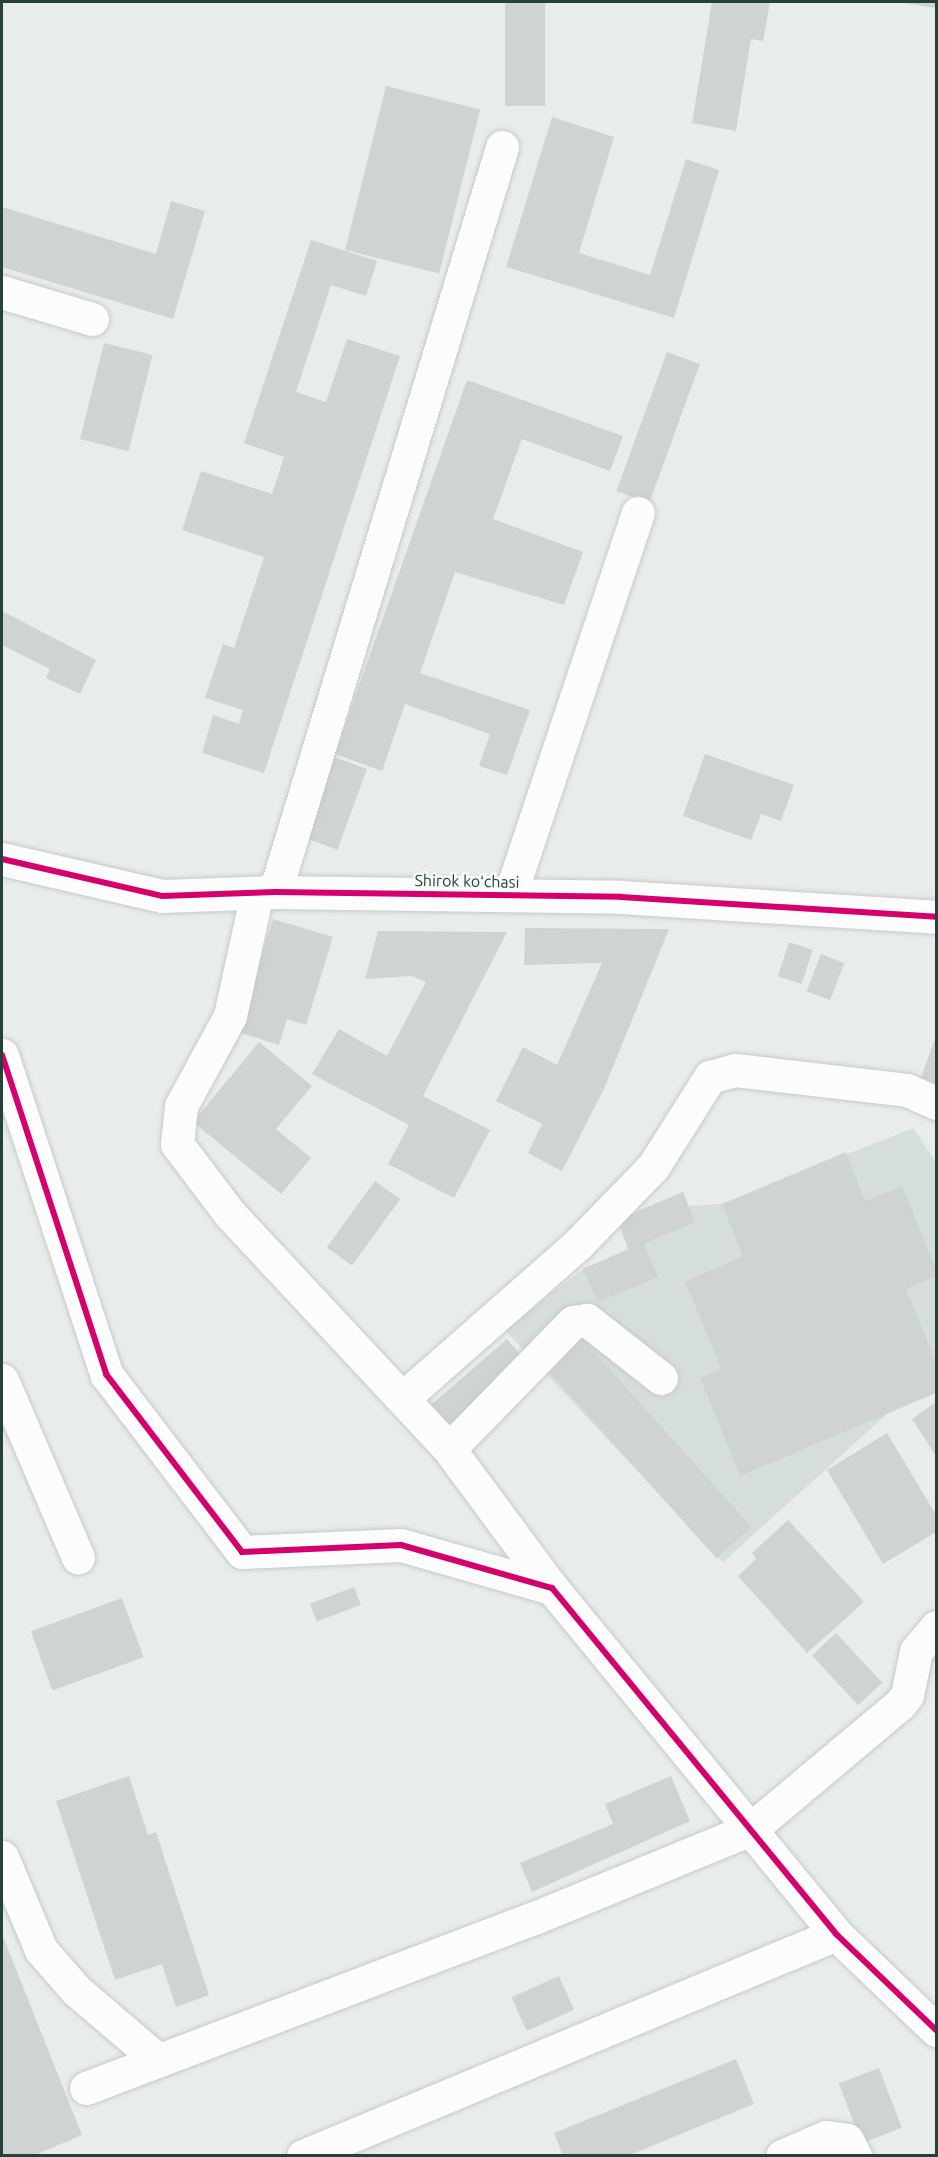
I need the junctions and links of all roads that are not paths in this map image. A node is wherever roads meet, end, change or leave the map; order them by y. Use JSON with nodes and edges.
{"nodes":[{"id":1,"x":502,"y":147,"type":"dead end"},
{"id":2,"x":2,"y":292,"type":"edge"},
{"id":3,"x":92,"y":319,"type":"dead end"},
{"id":4,"x":638,"y":513,"type":"dead end"},
{"id":5,"x":2,"y":859,"type":"edge"},
{"id":6,"x":266,"y":892,"type":"junction"},
{"id":7,"x":510,"y":895,"type":"junction"},
{"id":8,"x":936,"y":917,"type":"edge"},
{"id":9,"x":2,"y":1055,"type":"edge"},
{"id":10,"x":936,"y":1103,"type":"edge"},
{"id":11,"x":661,"y":1378,"type":"dead end"},
{"id":12,"x":2,"y":1380,"type":"edge"},
{"id":13,"x":403,"y":1398,"type":"junction"},
{"id":14,"x":449,"y":1449,"type":"junction"},
{"id":15,"x":78,"y":1557,"type":"dead end"},
{"id":16,"x":552,"y":1588,"type":"junction"},
{"id":17,"x":936,"y":1627,"type":"edge"},
{"id":18,"x":751,"y":1829,"type":"junction"},
{"id":19,"x":2,"y":1857,"type":"edge"},
{"id":20,"x":836,"y":1934,"type":"junction"},
{"id":21,"x":936,"y":2030,"type":"edge"},
{"id":22,"x":158,"y":2060,"type":"junction"},
{"id":23,"x":86,"y":2088,"type":"dead end"},
{"id":24,"x":303,"y":2156,"type":"edge"},
{"id":25,"x":782,"y":2156,"type":"edge"},
{"id":26,"x":855,"y":2156,"type":"edge"}],
"edges":[{"from":1,"to":6,"type":"street"},
{"from":2,"to":3,"type":"street"},
{"from":4,"to":7,"type":"street"},
{"from":5,"to":6,"type":"street","name":"Shirok koʻchasi"},
{"from":6,"to":7,"type":"street","name":"Shirok koʻchasi"},
{"from":6,"to":13,"type":"street"},
{"from":7,"to":8,"type":"street","name":"Shirok koʻchasi"},
{"from":9,"to":16,"type":"street"},
{"from":10,"to":13,"type":"street"},
{"from":11,"to":14,"type":"street"},
{"from":12,"to":15,"type":"street"},
{"from":13,"to":14,"type":"street"},
{"from":14,"to":16,"type":"street"},
{"from":16,"to":18,"type":"street"},
{"from":17,"to":18,"type":"street"},
{"from":18,"to":20,"type":"street"},
{"from":18,"to":22,"type":"street"},
{"from":19,"to":22,"type":"street"},
{"from":20,"to":21,"type":"street"},
{"from":20,"to":24,"type":"street"},
{"from":22,"to":23,"type":"street"},
{"from":25,"to":26,"type":"street"}]}
